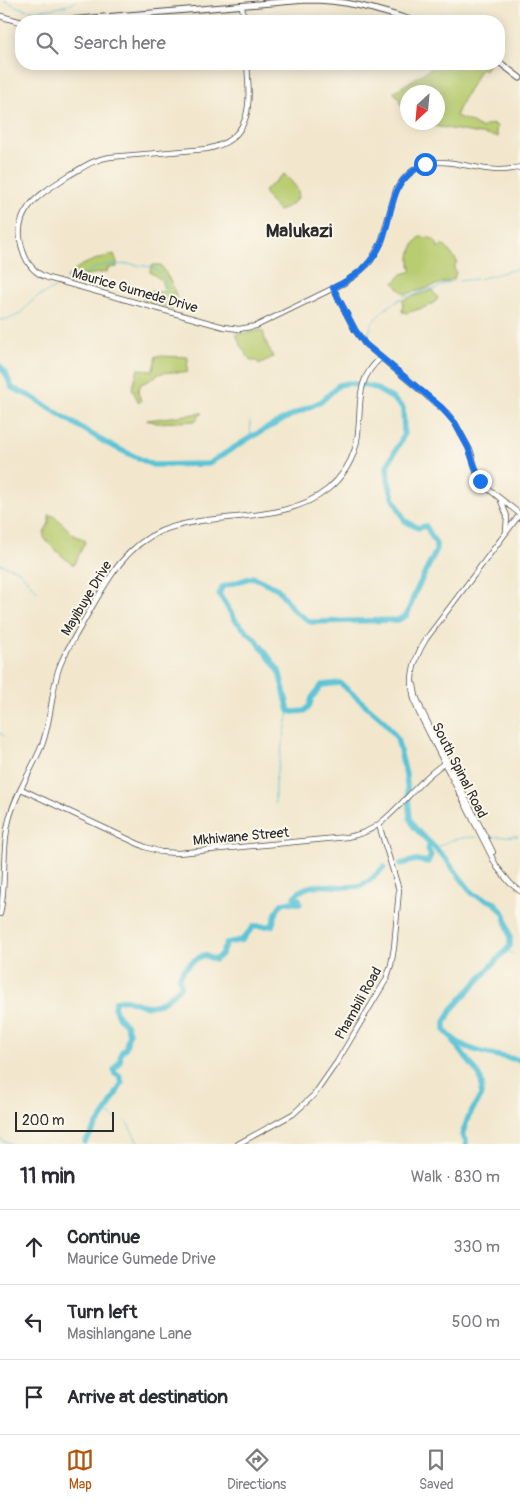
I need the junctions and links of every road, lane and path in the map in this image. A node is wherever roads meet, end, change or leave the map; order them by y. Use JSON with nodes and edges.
{"nodes":[{"id":1,"x":242,"y":6,"type":"junction"},
{"id":2,"x":130,"y":15,"type":"edge"},
{"id":3,"x":243,"y":15,"type":"edge"},
{"id":4,"x":394,"y":15,"type":"edge"},
{"id":5,"x":0,"y":16,"type":"edge"},
{"id":6,"x":15,"y":20,"type":"edge"},
{"id":7,"x":505,"y":67,"type":"edge"},
{"id":8,"x":248,"y":70,"type":"edge"},
{"id":9,"x":520,"y":78,"type":"edge"},
{"id":10,"x":520,"y":167,"type":"edge"},
{"id":11,"x":333,"y":288,"type":"junction"},
{"id":12,"x":380,"y":358,"type":"junction"},
{"id":13,"x":501,"y":499,"type":"junction"},
{"id":14,"x":520,"y":514,"type":"edge"},
{"id":15,"x":506,"y":533,"type":"junction"},
{"id":16,"x":446,"y":762,"type":"junction"},
{"id":17,"x":21,"y":789,"type":"junction"},
{"id":18,"x":379,"y":825,"type":"junction"},
{"id":19,"x":520,"y":891,"type":"edge"},
{"id":20,"x":0,"y":914,"type":"edge"},
{"id":21,"x":238,"y":1144,"type":"edge"}],
"edges":[{"from":1,"to":2,"type":"main road"},
{"from":1,"to":3,"type":"street"},
{"from":1,"to":4,"type":"main road"},
{"from":5,"to":6,"type":"main road"},
{"from":7,"to":9,"type":"main road"},
{"from":8,"to":11,"type":"street","name":"Maurice Gumede Drive"},
{"from":10,"to":11,"type":"street","name":"Maurice Gumede Drive"},
{"from":11,"to":12,"type":"street"},
{"from":12,"to":13,"type":"street"},
{"from":12,"to":17,"type":"street","name":"Mayibuye Drive"},
{"from":13,"to":14,"type":"street"},
{"from":13,"to":15,"type":"street"},
{"from":14,"to":15,"type":"street","name":"South Spinal Road"},
{"from":15,"to":16,"type":"street","name":"South Spinal Road"},
{"from":16,"to":18,"type":"street","name":"Mkhiwane Street"},
{"from":16,"to":19,"type":"street","name":"South Spinal Road"},
{"from":17,"to":18,"type":"street","name":"Mkhiwane Street"},
{"from":17,"to":20,"type":"street","name":"Mayibuye Drive"},
{"from":18,"to":21,"type":"street","name":"Phambili Road"}]}
